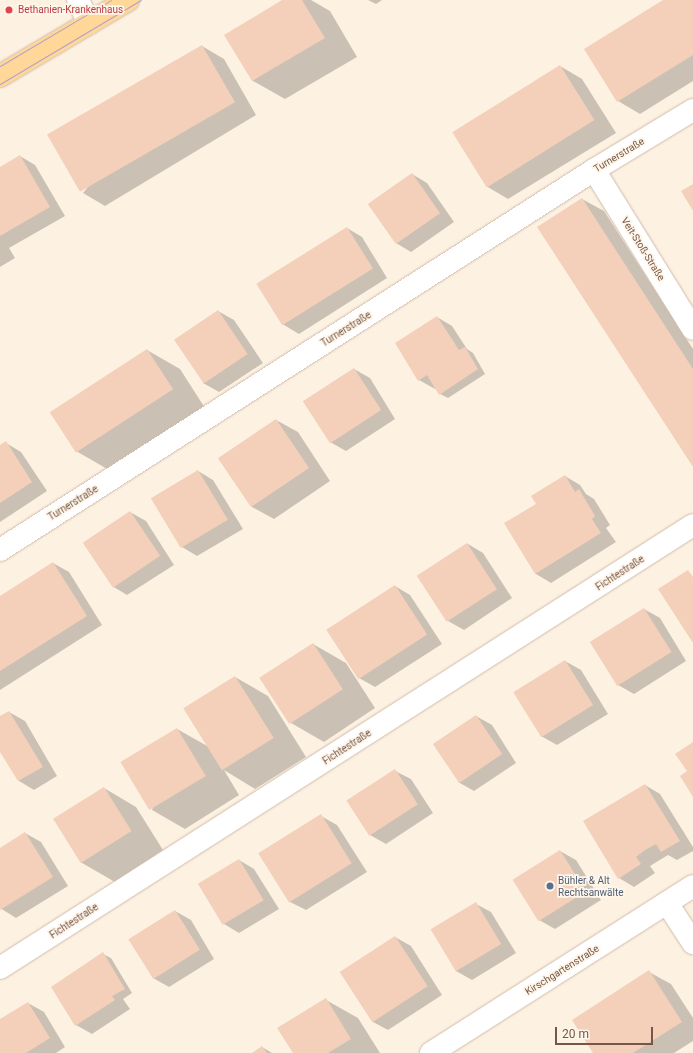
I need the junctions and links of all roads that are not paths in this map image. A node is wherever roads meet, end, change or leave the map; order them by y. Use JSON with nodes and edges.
{"nodes":[{"id":1,"x":78,"y":0,"type":"edge"},
{"id":2,"x":128,"y":0,"type":"edge"},
{"id":3,"x":88,"y":24,"type":"junction"},
{"id":4,"x":0,"y":76,"type":"edge"},
{"id":5,"x":693,"y":110,"type":"edge"},
{"id":6,"x":594,"y":170,"type":"junction"},
{"id":7,"x":693,"y":329,"type":"edge"},
{"id":8,"x":693,"y":525,"type":"edge"},
{"id":9,"x":0,"y":550,"type":"edge"},
{"id":10,"x":693,"y":886,"type":"edge"},
{"id":11,"x":667,"y":903,"type":"junction"},
{"id":12,"x":693,"y":943,"type":"edge"},
{"id":13,"x":0,"y":968,"type":"edge"},
{"id":14,"x":431,"y":1053,"type":"edge"}],
"edges":[{"from":1,"to":3,"type":"street"},
{"from":2,"to":3,"type":"main road"},
{"from":3,"to":4,"type":"main road"},
{"from":5,"to":6,"type":"street","name":"Turnerstraße"},
{"from":6,"to":7,"type":"street","name":"Veit-Stoß-Straße"},
{"from":6,"to":9,"type":"street","name":"Turnerstraße"},
{"from":8,"to":13,"type":"street","name":"Fichtestraße"},
{"from":10,"to":11,"type":"street","name":"Kirschgartenstraße"},
{"from":11,"to":12,"type":"street"},
{"from":11,"to":14,"type":"street","name":"Kirschgartenstraße"}]}
